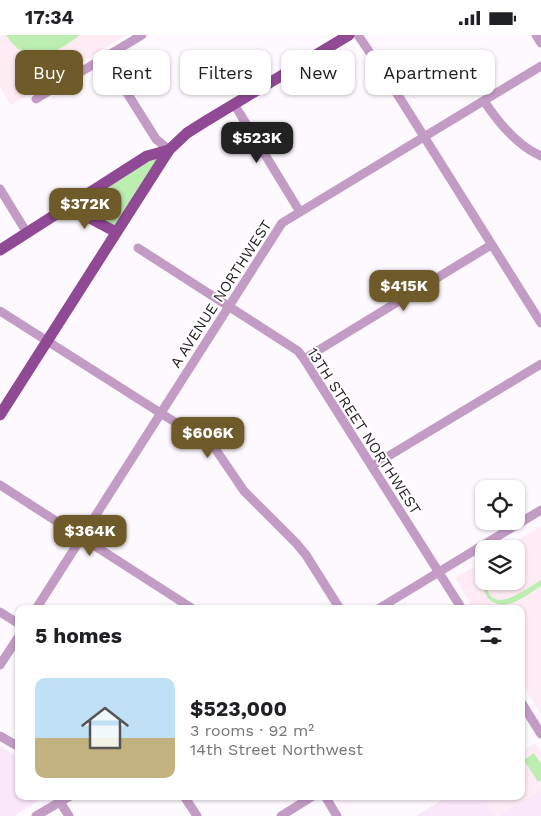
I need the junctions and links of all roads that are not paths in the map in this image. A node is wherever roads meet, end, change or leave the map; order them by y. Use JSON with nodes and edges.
{"nodes":[{"id":1,"x":142,"y":35,"type":"edge"},
{"id":2,"x":349,"y":35,"type":"edge"},
{"id":3,"x":358,"y":35,"type":"edge"},
{"id":4,"x":536,"y":35,"type":"edge"},
{"id":5,"x":541,"y":43,"type":"edge"},
{"id":6,"x":118,"y":50,"type":"edge"},
{"id":7,"x":93,"y":65,"type":"edge"},
{"id":8,"x":541,"y":66,"type":"edge"},
{"id":9,"x":128,"y":95,"type":"edge"},
{"id":10,"x":36,"y":99,"type":"dead end"},
{"id":11,"x":484,"y":101,"type":"junction"},
{"id":12,"x":234,"y":104,"type":"junction"},
{"id":13,"x":424,"y":138,"type":"junction"},
{"id":14,"x":169,"y":150,"type":"junction"},
{"id":15,"x":541,"y":156,"type":"edge"},
{"id":16,"x":0,"y":189,"type":"edge"},
{"id":17,"x":300,"y":212,"type":"junction"},
{"id":18,"x":58,"y":214,"type":"junction"},
{"id":19,"x":116,"y":232,"type":"junction"},
{"id":20,"x":28,"y":233,"type":"junction"},
{"id":21,"x":491,"y":245,"type":"junction"},
{"id":22,"x":138,"y":249,"type":"dead end"},
{"id":23,"x":0,"y":250,"type":"edge"},
{"id":24,"x":228,"y":307,"type":"junction"},
{"id":25,"x":0,"y":311,"type":"edge"},
{"id":26,"x":541,"y":323,"type":"edge"},
{"id":27,"x":47,"y":341,"type":"junction"},
{"id":28,"x":304,"y":359,"type":"junction"},
{"id":29,"x":541,"y":364,"type":"edge"},
{"id":30,"x":160,"y":413,"type":"junction"},
{"id":31,"x":0,"y":415,"type":"edge"},
{"id":32,"x":372,"y":466,"type":"junction"},
{"id":33,"x":0,"y":485,"type":"edge"},
{"id":34,"x":541,"y":510,"type":"edge"},
{"id":35,"x":82,"y":537,"type":"junction"},
{"id":36,"x":439,"y":572,"type":"junction"},
{"id":37,"x":39,"y":605,"type":"edge"},
{"id":38,"x":187,"y":605,"type":"edge"},
{"id":39,"x":337,"y":605,"type":"edge"},
{"id":40,"x":385,"y":605,"type":"edge"},
{"id":41,"x":460,"y":605,"type":"edge"},
{"id":42,"x":0,"y":612,"type":"edge"},
{"id":43,"x":15,"y":621,"type":"edge"},
{"id":44,"x":15,"y":642,"type":"edge"},
{"id":45,"x":0,"y":665,"type":"edge"},
{"id":46,"x":525,"y":708,"type":"edge"},
{"id":47,"x":541,"y":734,"type":"edge"},
{"id":48,"x":0,"y":736,"type":"edge"},
{"id":49,"x":15,"y":745,"type":"edge"},
{"id":50,"x":57,"y":800,"type":"edge"},
{"id":51,"x":59,"y":800,"type":"edge"},
{"id":52,"x":187,"y":800,"type":"edge"},
{"id":53,"x":307,"y":800,"type":"edge"},
{"id":54,"x":328,"y":800,"type":"edge"},
{"id":55,"x":36,"y":816,"type":"edge"},
{"id":56,"x":69,"y":816,"type":"edge"},
{"id":57,"x":197,"y":816,"type":"edge"},
{"id":58,"x":281,"y":816,"type":"edge"},
{"id":59,"x":338,"y":816,"type":"edge"}],
"edges":[{"from":1,"to":6,"type":"street"},
{"from":2,"to":12,"type":"main road"},
{"from":3,"to":13,"type":"street"},
{"from":4,"to":5,"type":"street"},
{"from":7,"to":10,"type":"street"},
{"from":8,"to":11,"type":"street","name":"A AVENUE NORTHWEST"},
{"from":9,"to":14,"type":"street"},
{"from":11,"to":13,"type":"street","name":"A AVENUE NORTHWEST"},
{"from":11,"to":15,"type":"street"},
{"from":12,"to":14,"type":"main road"},
{"from":12,"to":17,"type":"street"},
{"from":13,"to":17,"type":"street","name":"A AVENUE NORTHWEST"},
{"from":13,"to":21,"type":"street"},
{"from":14,"to":18,"type":"main road"},
{"from":14,"to":19,"type":"main road"},
{"from":16,"to":20,"type":"street"},
{"from":17,"to":24,"type":"street","name":"A AVENUE NORTHWEST"},
{"from":18,"to":19,"type":"main road"},
{"from":18,"to":20,"type":"main road"},
{"from":19,"to":27,"type":"main road"},
{"from":20,"to":23,"type":"main road"},
{"from":21,"to":26,"type":"street"},
{"from":21,"to":28,"type":"street"},
{"from":22,"to":24,"type":"street","name":"13TH STREET NORTHWEST"},
{"from":24,"to":28,"type":"street","name":"13TH STREET NORTHWEST"},
{"from":24,"to":30,"type":"street","name":"A AVENUE NORTHWEST"},
{"from":25,"to":27,"type":"street"},
{"from":27,"to":30,"type":"street"},
{"from":27,"to":31,"type":"main road"},
{"from":28,"to":32,"type":"street","name":"13TH STREET NORTHWEST"},
{"from":29,"to":32,"type":"street"},
{"from":30,"to":35,"type":"street","name":"A AVENUE NORTHWEST"},
{"from":30,"to":39,"type":"street"},
{"from":32,"to":36,"type":"street","name":"13TH STREET NORTHWEST"},
{"from":33,"to":35,"type":"street"},
{"from":34,"to":36,"type":"street"},
{"from":35,"to":37,"type":"street","name":"A AVENUE NORTHWEST"},
{"from":35,"to":38,"type":"street"},
{"from":36,"to":40,"type":"street"},
{"from":36,"to":41,"type":"street","name":"13TH STREET NORTHWEST"},
{"from":42,"to":43,"type":"street"},
{"from":44,"to":45,"type":"street"},
{"from":46,"to":47,"type":"street"},
{"from":48,"to":49,"type":"street"},
{"from":50,"to":55,"type":"street"},
{"from":51,"to":56,"type":"street"},
{"from":52,"to":57,"type":"street"},
{"from":53,"to":58,"type":"street"},
{"from":54,"to":59,"type":"street"}]}
